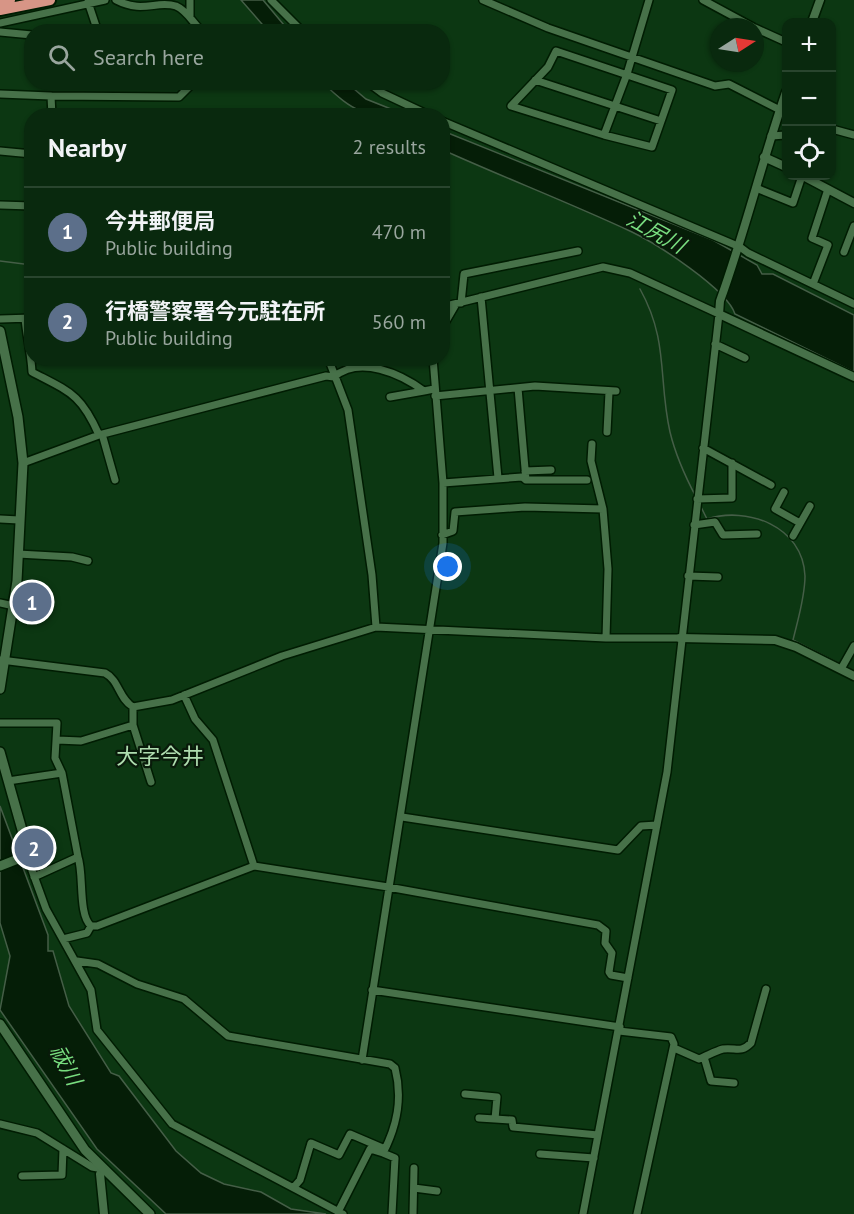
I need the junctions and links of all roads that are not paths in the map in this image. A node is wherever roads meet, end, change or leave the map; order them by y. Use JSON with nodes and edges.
{"nodes":[{"id":1,"x":10,"y":0,"type":"edge"},
{"id":2,"x":50,"y":0,"type":"edge"},
{"id":3,"x":105,"y":0,"type":"edge"},
{"id":4,"x":116,"y":0,"type":"edge"},
{"id":5,"x":190,"y":0,"type":"edge"},
{"id":6,"x":271,"y":0,"type":"edge"},
{"id":7,"x":483,"y":0,"type":"edge"},
{"id":8,"x":649,"y":0,"type":"edge"},
{"id":9,"x":703,"y":0,"type":"edge"},
{"id":10,"x":820,"y":0,"type":"edge"},
{"id":11,"x":0,"y":2,"type":"edge"},
{"id":12,"x":88,"y":2,"type":"junction"},
{"id":13,"x":0,"y":10,"type":"edge"},
{"id":14,"x":190,"y":17,"type":"junction"},
{"id":15,"x":737,"y":18,"type":"edge"},
{"id":16,"x":813,"y":18,"type":"edge"},
{"id":17,"x":0,"y":23,"type":"edge"},
{"id":18,"x":95,"y":24,"type":"edge"},
{"id":19,"x":196,"y":24,"type":"edge"},
{"id":20,"x":295,"y":24,"type":"edge"},
{"id":21,"x":0,"y":32,"type":"edge"},
{"id":22,"x":764,"y":32,"type":"edge"},
{"id":23,"x":24,"y":34,"type":"edge"},
{"id":24,"x":782,"y":40,"type":"edge"},
{"id":25,"x":631,"y":55,"type":"junction"},
{"id":26,"x":627,"y":74,"type":"junction"},
{"id":27,"x":535,"y":80,"type":"junction"},
{"id":28,"x":186,"y":90,"type":"edge"},
{"id":29,"x":378,"y":90,"type":"edge"},
{"id":30,"x":0,"y":94,"type":"edge"},
{"id":31,"x":51,"y":96,"type":"junction"},
{"id":32,"x":782,"y":104,"type":"edge"},
{"id":33,"x":615,"y":105,"type":"junction"},
{"id":34,"x":52,"y":108,"type":"edge"},
{"id":35,"x":414,"y":108,"type":"edge"},
{"id":36,"x":780,"y":110,"type":"junction"},
{"id":37,"x":661,"y":121,"type":"junction"},
{"id":38,"x":450,"y":124,"type":"edge"},
{"id":39,"x":836,"y":130,"type":"edge"},
{"id":40,"x":604,"y":135,"type":"junction"},
{"id":41,"x":782,"y":135,"type":"edge"},
{"id":42,"x":854,"y":135,"type":"edge"},
{"id":43,"x":771,"y":136,"type":"junction"},
{"id":44,"x":0,"y":151,"type":"edge"},
{"id":45,"x":24,"y":153,"type":"edge"},
{"id":46,"x":764,"y":157,"type":"junction"},
{"id":47,"x":782,"y":165,"type":"edge"},
{"id":48,"x":802,"y":180,"type":"edge"},
{"id":49,"x":811,"y":180,"type":"edge"},
{"id":50,"x":756,"y":188,"type":"junction"},
{"id":51,"x":828,"y":189,"type":"junction"},
{"id":52,"x":854,"y":203,"type":"edge"},
{"id":53,"x":0,"y":205,"type":"edge"},
{"id":54,"x":24,"y":206,"type":"edge"},
{"id":55,"x":854,"y":226,"type":"edge"},
{"id":56,"x":740,"y":247,"type":"junction"},
{"id":57,"x":578,"y":251,"type":"dead end"},
{"id":58,"x":844,"y":252,"type":"dead end"},
{"id":59,"x":813,"y":284,"type":"junction"},
{"id":60,"x":481,"y":297,"type":"junction"},
{"id":61,"x":459,"y":303,"type":"junction"},
{"id":62,"x":854,"y":304,"type":"edge"},
{"id":63,"x":450,"y":305,"type":"edge"},
{"id":64,"x":719,"y":314,"type":"junction"},
{"id":65,"x":450,"y":316,"type":"edge"},
{"id":66,"x":0,"y":319,"type":"edge"},
{"id":67,"x":24,"y":319,"type":"edge"},
{"id":68,"x":0,"y":331,"type":"edge"},
{"id":69,"x":715,"y":344,"type":"junction"},
{"id":70,"x":745,"y":358,"type":"dead end"},
{"id":71,"x":32,"y":366,"type":"edge"},
{"id":72,"x":331,"y":366,"type":"edge"},
{"id":73,"x":433,"y":366,"type":"edge"},
{"id":74,"x":334,"y":377,"type":"junction"},
{"id":75,"x":854,"y":377,"type":"edge"},
{"id":76,"x":518,"y":388,"type":"junction"},
{"id":77,"x":424,"y":391,"type":"junction"},
{"id":78,"x":489,"y":391,"type":"junction"},
{"id":79,"x":434,"y":393,"type":"junction"},
{"id":80,"x":390,"y":397,"type":"dead end"},
{"id":81,"x":608,"y":432,"type":"dead end"},
{"id":82,"x":100,"y":435,"type":"junction"},
{"id":83,"x":592,"y":444,"type":"dead end"},
{"id":84,"x":703,"y":448,"type":"junction"},
{"id":85,"x":24,"y":463,"type":"junction"},
{"id":86,"x":732,"y":464,"type":"junction"},
{"id":87,"x":551,"y":470,"type":"dead end"},
{"id":88,"x":525,"y":471,"type":"junction"},
{"id":89,"x":498,"y":478,"type":"junction"},
{"id":90,"x":116,"y":480,"type":"dead end"},
{"id":91,"x":526,"y":480,"type":"junction"},
{"id":92,"x":587,"y":480,"type":"dead end"},
{"id":93,"x":443,"y":483,"type":"junction"},
{"id":94,"x":771,"y":484,"type":"dead end"},
{"id":95,"x":784,"y":492,"type":"dead end"},
{"id":96,"x":697,"y":499,"type":"junction"},
{"id":97,"x":810,"y":506,"type":"dead end"},
{"id":98,"x":603,"y":509,"type":"junction"},
{"id":99,"x":0,"y":519,"type":"edge"},
{"id":100,"x":19,"y":520,"type":"junction"},
{"id":101,"x":800,"y":523,"type":"junction"},
{"id":102,"x":694,"y":525,"type":"junction"},
{"id":103,"x":757,"y":534,"type":"dead end"},
{"id":104,"x":442,"y":535,"type":"junction"},
{"id":105,"x":793,"y":536,"type":"dead end"},
{"id":106,"x":18,"y":555,"type":"junction"},
{"id":107,"x":88,"y":561,"type":"dead end"},
{"id":108,"x":688,"y":576,"type":"junction"},
{"id":109,"x":718,"y":577,"type":"dead end"},
{"id":110,"x":0,"y":603,"type":"edge"},
{"id":111,"x":14,"y":606,"type":"junction"},
{"id":112,"x":0,"y":627,"type":"edge"},
{"id":113,"x":11,"y":627,"type":"junction"},
{"id":114,"x":376,"y":627,"type":"junction"},
{"id":115,"x":428,"y":628,"type":"junction"},
{"id":116,"x":680,"y":638,"type":"junction"},
{"id":117,"x":606,"y":639,"type":"junction"},
{"id":118,"x":854,"y":646,"type":"edge"},
{"id":119,"x":3,"y":661,"type":"edge"},
{"id":120,"x":841,"y":669,"type":"junction"},
{"id":121,"x":854,"y":676,"type":"edge"},
{"id":122,"x":0,"y":689,"type":"edge"},
{"id":123,"x":184,"y":695,"type":"junction"},
{"id":124,"x":132,"y":707,"type":"junction"},
{"id":125,"x":0,"y":723,"type":"edge"},
{"id":126,"x":132,"y":725,"type":"junction"},
{"id":127,"x":57,"y":740,"type":"junction"},
{"id":128,"x":0,"y":752,"type":"edge"},
{"id":129,"x":62,"y":773,"type":"junction"},
{"id":130,"x":8,"y":781,"type":"junction"},
{"id":131,"x":151,"y":782,"type":"dead end"},
{"id":132,"x":402,"y":817,"type":"junction"},
{"id":133,"x":657,"y":825,"type":"junction"},
{"id":134,"x":24,"y":855,"type":"junction"},
{"id":135,"x":78,"y":857,"type":"junction"},
{"id":136,"x":0,"y":866,"type":"edge"},
{"id":137,"x":254,"y":866,"type":"junction"},
{"id":138,"x":34,"y":877,"type":"junction"},
{"id":139,"x":388,"y":887,"type":"junction"},
{"id":140,"x":91,"y":926,"type":"junction"},
{"id":141,"x":63,"y":939,"type":"junction"},
{"id":142,"x":77,"y":961,"type":"junction"},
{"id":143,"x":628,"y":978,"type":"junction"},
{"id":144,"x":766,"y":989,"type":"dead end"},
{"id":145,"x":372,"y":990,"type":"junction"},
{"id":146,"x":0,"y":1023,"type":"edge"},
{"id":147,"x":620,"y":1029,"type":"junction"},
{"id":148,"x":674,"y":1048,"type":"junction"},
{"id":149,"x":704,"y":1057,"type":"junction"},
{"id":150,"x":362,"y":1060,"type":"junction"},
{"id":151,"x":735,"y":1083,"type":"dead end"},
{"id":152,"x":465,"y":1094,"type":"dead end"},
{"id":153,"x":479,"y":1118,"type":"dead end"},
{"id":154,"x":495,"y":1119,"type":"junction"},
{"id":155,"x":0,"y":1124,"type":"edge"},
{"id":156,"x":598,"y":1135,"type":"junction"},
{"id":157,"x":63,"y":1149,"type":"junction"},
{"id":158,"x":384,"y":1151,"type":"junction"},
{"id":159,"x":540,"y":1154,"type":"dead end"},
{"id":160,"x":594,"y":1158,"type":"junction"},
{"id":161,"x":414,"y":1168,"type":"dead end"},
{"id":162,"x":103,"y":1169,"type":"junction"},
{"id":163,"x":22,"y":1176,"type":"dead end"},
{"id":164,"x":294,"y":1187,"type":"junction"},
{"id":165,"x":414,"y":1188,"type":"junction"},
{"id":166,"x":437,"y":1191,"type":"dead end"},
{"id":167,"x":340,"y":1213,"type":"edge"},
{"id":168,"x":104,"y":1214,"type":"edge"},
{"id":169,"x":150,"y":1214,"type":"edge"},
{"id":170,"x":392,"y":1214,"type":"edge"},
{"id":171,"x":413,"y":1214,"type":"edge"},
{"id":172,"x":583,"y":1214,"type":"edge"},
{"id":173,"x":637,"y":1214,"type":"edge"}],
"edges":[{"from":1,"to":11,"type":"highway"},
{"from":2,"to":13,"type":"highway"},
{"from":3,"to":12,"type":"street"},
{"from":4,"to":14,"type":"street"},
{"from":5,"to":14,"type":"street"},
{"from":6,"to":20,"type":"street"},
{"from":7,"to":25,"type":"street"},
{"from":8,"to":25,"type":"street"},
{"from":9,"to":15,"type":"street"},
{"from":10,"to":16,"type":"street"},
{"from":12,"to":17,"type":"street"},
{"from":12,"to":18,"type":"street"},
{"from":14,"to":19,"type":"street"},
{"from":21,"to":23,"type":"street"},
{"from":22,"to":24,"type":"street"},
{"from":25,"to":26,"type":"street"},
{"from":25,"to":36,"type":"street"},
{"from":26,"to":27,"type":"street"},
{"from":26,"to":33,"type":"street"},
{"from":26,"to":37,"type":"street"},
{"from":27,"to":33,"type":"street"},
{"from":27,"to":40,"type":"street"},
{"from":28,"to":31,"type":"street"},
{"from":29,"to":35,"type":"street"},
{"from":30,"to":31,"type":"street"},
{"from":31,"to":34,"type":"street"},
{"from":32,"to":36,"type":"street"},
{"from":33,"to":37,"type":"street"},
{"from":33,"to":40,"type":"street"},
{"from":36,"to":43,"type":"street"},
{"from":37,"to":40,"type":"street"},
{"from":38,"to":56,"type":"street"},
{"from":39,"to":42,"type":"street"},
{"from":41,"to":43,"type":"street"},
{"from":43,"to":46,"type":"street"},
{"from":44,"to":45,"type":"street"},
{"from":46,"to":47,"type":"street"},
{"from":46,"to":50,"type":"street"},
{"from":48,"to":50,"type":"street"},
{"from":49,"to":51,"type":"street"},
{"from":50,"to":56,"type":"street"},
{"from":51,"to":52,"type":"street"},
{"from":51,"to":59,"type":"street"},
{"from":53,"to":54,"type":"street"},
{"from":55,"to":58,"type":"street"},
{"from":56,"to":59,"type":"street"},
{"from":56,"to":64,"type":"street"},
{"from":57,"to":61,"type":"street"},
{"from":59,"to":62,"type":"street"},
{"from":60,"to":61,"type":"street"},
{"from":60,"to":64,"type":"street"},
{"from":60,"to":78,"type":"street"},
{"from":61,"to":63,"type":"street"},
{"from":61,"to":65,"type":"street"},
{"from":64,"to":69,"type":"street"},
{"from":64,"to":75,"type":"street"},
{"from":66,"to":67,"type":"street"},
{"from":68,"to":85,"type":"main road"},
{"from":69,"to":70,"type":"street"},
{"from":69,"to":84,"type":"street"},
{"from":71,"to":82,"type":"street"},
{"from":72,"to":74,"type":"street"},
{"from":73,"to":79,"type":"street"},
{"from":74,"to":77,"type":"street"},
{"from":74,"to":82,"type":"street"},
{"from":74,"to":114,"type":"street"},
{"from":76,"to":78,"type":"street"},
{"from":76,"to":81,"type":"street"},
{"from":76,"to":88,"type":"street"},
{"from":77,"to":79,"type":"street"},
{"from":77,"to":80,"type":"street"},
{"from":78,"to":79,"type":"street"},
{"from":78,"to":89,"type":"street"},
{"from":79,"to":93,"type":"street"},
{"from":82,"to":85,"type":"street"},
{"from":82,"to":90,"type":"street"},
{"from":83,"to":98,"type":"street"},
{"from":84,"to":86,"type":"street"},
{"from":84,"to":96,"type":"street"},
{"from":85,"to":100,"type":"main road"},
{"from":86,"to":94,"type":"street"},
{"from":86,"to":96,"type":"street"},
{"from":87,"to":88,"type":"street"},
{"from":88,"to":91,"type":"street"},
{"from":89,"to":91,"type":"street"},
{"from":89,"to":93,"type":"street"},
{"from":91,"to":92,"type":"street"},
{"from":93,"to":104,"type":"street"},
{"from":95,"to":101,"type":"street"},
{"from":96,"to":102,"type":"street"},
{"from":97,"to":101,"type":"street"},
{"from":98,"to":104,"type":"street"},
{"from":98,"to":117,"type":"street"},
{"from":99,"to":100,"type":"street"},
{"from":100,"to":106,"type":"main road"},
{"from":101,"to":105,"type":"street"},
{"from":102,"to":103,"type":"street"},
{"from":102,"to":108,"type":"street"},
{"from":104,"to":115,"type":"street"},
{"from":106,"to":107,"type":"street"},
{"from":106,"to":111,"type":"main road"},
{"from":108,"to":109,"type":"street"},
{"from":108,"to":116,"type":"street"},
{"from":110,"to":111,"type":"street"},
{"from":111,"to":113,"type":"main road"},
{"from":112,"to":113,"type":"street"},
{"from":113,"to":119,"type":"main road"},
{"from":114,"to":115,"type":"street"},
{"from":114,"to":123,"type":"street"},
{"from":115,"to":117,"type":"street"},
{"from":115,"to":132,"type":"street"},
{"from":116,"to":117,"type":"street"},
{"from":116,"to":120,"type":"street"},
{"from":116,"to":133,"type":"street"},
{"from":118,"to":120,"type":"street"},
{"from":119,"to":122,"type":"main road"},
{"from":119,"to":124,"type":"street"},
{"from":120,"to":121,"type":"street"},
{"from":123,"to":124,"type":"street"},
{"from":123,"to":137,"type":"street"},
{"from":124,"to":126,"type":"street"},
{"from":125,"to":127,"type":"street"},
{"from":126,"to":127,"type":"street"},
{"from":126,"to":131,"type":"street"},
{"from":127,"to":129,"type":"street"},
{"from":128,"to":130,"type":"main road"},
{"from":129,"to":130,"type":"street"},
{"from":129,"to":135,"type":"street"},
{"from":130,"to":134,"type":"main road"},
{"from":132,"to":133,"type":"street"},
{"from":132,"to":139,"type":"street"},
{"from":133,"to":143,"type":"street"},
{"from":134,"to":136,"type":"main road"},
{"from":134,"to":138,"type":"street"},
{"from":135,"to":138,"type":"street"},
{"from":135,"to":140,"type":"street"},
{"from":137,"to":139,"type":"street"},
{"from":137,"to":140,"type":"street"},
{"from":138,"to":141,"type":"street"},
{"from":139,"to":143,"type":"street"},
{"from":139,"to":145,"type":"street"},
{"from":140,"to":141,"type":"street"},
{"from":141,"to":142,"type":"street"},
{"from":142,"to":150,"type":"street"},
{"from":142,"to":164,"type":"street"},
{"from":143,"to":147,"type":"street"},
{"from":144,"to":149,"type":"street"},
{"from":145,"to":147,"type":"street"},
{"from":145,"to":150,"type":"street"},
{"from":146,"to":162,"type":"main road"},
{"from":147,"to":148,"type":"street"},
{"from":147,"to":156,"type":"street"},
{"from":148,"to":149,"type":"street"},
{"from":148,"to":173,"type":"street"},
{"from":149,"to":151,"type":"street"},
{"from":150,"to":158,"type":"street"},
{"from":152,"to":154,"type":"street"},
{"from":153,"to":154,"type":"street"},
{"from":154,"to":156,"type":"street"},
{"from":155,"to":157,"type":"street"},
{"from":156,"to":160,"type":"street"},
{"from":157,"to":162,"type":"street"},
{"from":157,"to":163,"type":"street"},
{"from":158,"to":164,"type":"street"},
{"from":158,"to":167,"type":"street"},
{"from":158,"to":170,"type":"street"},
{"from":159,"to":160,"type":"street"},
{"from":160,"to":172,"type":"street"},
{"from":161,"to":165,"type":"street"},
{"from":162,"to":168,"type":"street"},
{"from":162,"to":169,"type":"main road"},
{"from":164,"to":167,"type":"street"},
{"from":165,"to":166,"type":"street"},
{"from":165,"to":171,"type":"street"}]}
